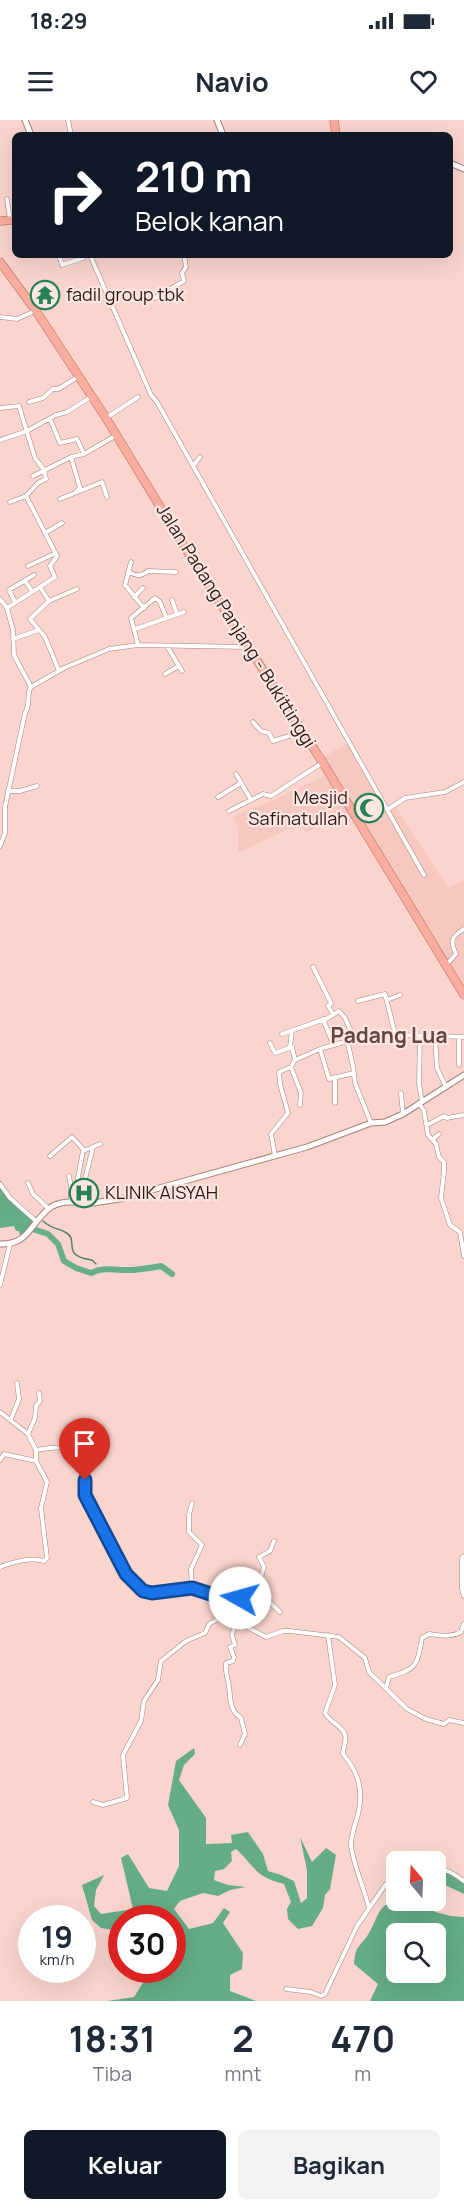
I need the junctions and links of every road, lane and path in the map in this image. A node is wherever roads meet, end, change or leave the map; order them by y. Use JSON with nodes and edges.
{"nodes":[{"id":1,"x":7,"y":200,"type":"dead end"},
{"id":2,"x":12,"y":217,"type":"edge"},
{"id":3,"x":60,"y":258,"type":"edge"},
{"id":4,"x":83,"y":258,"type":"edge"},
{"id":5,"x":91,"y":258,"type":"edge"},
{"id":6,"x":184,"y":258,"type":"edge"},
{"id":7,"x":0,"y":262,"type":"edge"},
{"id":8,"x":155,"y":298,"type":"dead end"},
{"id":9,"x":36,"y":311,"type":"junction"},
{"id":10,"x":0,"y":317,"type":"edge"},
{"id":11,"x":79,"y":376,"type":"junction"},
{"id":12,"x":91,"y":397,"type":"junction"},
{"id":13,"x":138,"y":397,"type":"dead end"},
{"id":14,"x":29,"y":402,"type":"dead end"},
{"id":15,"x":0,"y":408,"type":"edge"},
{"id":16,"x":106,"y":418,"type":"junction"},
{"id":17,"x":50,"y":419,"type":"junction"},
{"id":18,"x":27,"y":431,"type":"junction"},
{"id":19,"x":116,"y":436,"type":"junction"},
{"id":20,"x":0,"y":440,"type":"edge"},
{"id":21,"x":84,"y":454,"type":"junction"},
{"id":22,"x":71,"y":457,"type":"junction"},
{"id":23,"x":200,"y":457,"type":"dead end"},
{"id":24,"x":193,"y":466,"type":"junction"},
{"id":25,"x":44,"y":470,"type":"junction"},
{"id":26,"x":33,"y":476,"type":"dead end"},
{"id":27,"x":75,"y":493,"type":"junction"},
{"id":28,"x":26,"y":496,"type":"junction"},
{"id":29,"x":107,"y":497,"type":"dead end"},
{"id":30,"x":60,"y":499,"type":"dead end"},
{"id":31,"x":10,"y":502,"type":"dead end"},
{"id":32,"x":62,"y":523,"type":"dead end"},
{"id":33,"x":45,"y":533,"type":"junction"},
{"id":34,"x":56,"y":553,"type":"junction"},
{"id":35,"x":131,"y":562,"type":"dead end"},
{"id":36,"x":28,"y":566,"type":"dead end"},
{"id":37,"x":128,"y":572,"type":"junction"},
{"id":38,"x":176,"y":572,"type":"dead end"},
{"id":39,"x":34,"y":575,"type":"dead end"},
{"id":40,"x":25,"y":580,"type":"junction"},
{"id":41,"x":40,"y":587,"type":"junction"},
{"id":42,"x":77,"y":588,"type":"dead end"},
{"id":43,"x":143,"y":588,"type":"dead end"},
{"id":44,"x":32,"y":591,"type":"junction"},
{"id":45,"x":135,"y":597,"type":"junction"},
{"id":46,"x":0,"y":599,"type":"edge"},
{"id":47,"x":172,"y":600,"type":"dead end"},
{"id":48,"x":49,"y":601,"type":"junction"},
{"id":49,"x":15,"y":602,"type":"junction"},
{"id":50,"x":7,"y":608,"type":"junction"},
{"id":51,"x":144,"y":608,"type":"junction"},
{"id":52,"x":184,"y":612,"type":"dead end"},
{"id":53,"x":177,"y":614,"type":"junction"},
{"id":54,"x":166,"y":617,"type":"junction"},
{"id":55,"x":135,"y":629,"type":"junction"},
{"id":56,"x":39,"y":630,"type":"junction"},
{"id":57,"x":13,"y":639,"type":"junction"},
{"id":58,"x":138,"y":645,"type":"junction"},
{"id":59,"x":167,"y":646,"type":"junction"},
{"id":60,"x":247,"y":647,"type":"junction"},
{"id":61,"x":178,"y":666,"type":"junction"},
{"id":62,"x":59,"y":671,"type":"junction"},
{"id":63,"x":182,"y":671,"type":"dead end"},
{"id":64,"x":165,"y":674,"type":"dead end"},
{"id":65,"x":31,"y":687,"type":"junction"},
{"id":66,"x":253,"y":722,"type":"dead end"},
{"id":67,"x":303,"y":731,"type":"junction"},
{"id":68,"x":323,"y":763,"type":"junction"},
{"id":69,"x":236,"y":774,"type":"dead end"},
{"id":70,"x":464,"y":782,"type":"edge"},
{"id":71,"x":241,"y":783,"type":"junction"},
{"id":72,"x":37,"y":786,"type":"dead end"},
{"id":73,"x":8,"y":791,"type":"junction"},
{"id":74,"x":218,"y":797,"type":"dead end"},
{"id":75,"x":251,"y":800,"type":"junction"},
{"id":76,"x":387,"y":810,"type":"junction"},
{"id":77,"x":229,"y":811,"type":"dead end"},
{"id":78,"x":0,"y":846,"type":"edge"},
{"id":79,"x":424,"y":875,"type":"dead end"},
{"id":80,"x":464,"y":929,"type":"edge"},
{"id":81,"x":446,"y":964,"type":"junction"},
{"id":82,"x":313,"y":967,"type":"dead end"},
{"id":83,"x":400,"y":995,"type":"dead end"},
{"id":84,"x":464,"y":995,"type":"edge"},
{"id":85,"x":387,"y":1000,"type":"junction"},
{"id":86,"x":358,"y":1001,"type":"dead end"},
{"id":87,"x":330,"y":1009,"type":"junction"},
{"id":88,"x":323,"y":1019,"type":"junction"},
{"id":89,"x":292,"y":1031,"type":"junction"},
{"id":90,"x":282,"y":1034,"type":"dead end"},
{"id":91,"x":395,"y":1034,"type":"junction"},
{"id":92,"x":420,"y":1036,"type":"junction"},
{"id":93,"x":435,"y":1036,"type":"junction"},
{"id":94,"x":461,"y":1037,"type":"edge"},
{"id":95,"x":354,"y":1038,"type":"junction"},
{"id":96,"x":347,"y":1040,"type":"junction"},
{"id":97,"x":270,"y":1043,"type":"dead end"},
{"id":98,"x":333,"y":1044,"type":"junction"},
{"id":99,"x":290,"y":1047,"type":"junction"},
{"id":100,"x":320,"y":1049,"type":"junction"},
{"id":101,"x":295,"y":1060,"type":"junction"},
{"id":102,"x":459,"y":1065,"type":"dead end"},
{"id":103,"x":291,"y":1067,"type":"junction"},
{"id":104,"x":354,"y":1073,"type":"junction"},
{"id":105,"x":335,"y":1077,"type":"junction"},
{"id":106,"x":463,"y":1078,"type":"edge"},
{"id":107,"x":446,"y":1087,"type":"junction"},
{"id":108,"x":401,"y":1093,"type":"dead end"},
{"id":109,"x":421,"y":1102,"type":"junction"},
{"id":110,"x":335,"y":1103,"type":"dead end"},
{"id":111,"x":300,"y":1105,"type":"dead end"},
{"id":112,"x":403,"y":1114,"type":"junction"},
{"id":113,"x":464,"y":1115,"type":"edge"},
{"id":114,"x":371,"y":1123,"type":"junction"},
{"id":115,"x":426,"y":1125,"type":"junction"},
{"id":116,"x":439,"y":1134,"type":"dead end"},
{"id":117,"x":433,"y":1139,"type":"junction"},
{"id":118,"x":100,"y":1144,"type":"dead end"},
{"id":119,"x":93,"y":1147,"type":"junction"},
{"id":120,"x":84,"y":1150,"type":"junction"},
{"id":121,"x":50,"y":1156,"type":"dead end"},
{"id":122,"x":275,"y":1156,"type":"junction"},
{"id":123,"x":69,"y":1176,"type":"dead end"},
{"id":124,"x":28,"y":1183,"type":"dead end"},
{"id":125,"x":0,"y":1184,"type":"edge"},
{"id":126,"x":73,"y":1186,"type":"junction"},
{"id":127,"x":71,"y":1202,"type":"junction"},
{"id":128,"x":49,"y":1209,"type":"junction"},
{"id":129,"x":38,"y":1223,"type":"junction"},
{"id":130,"x":0,"y":1244,"type":"edge"},
{"id":131,"x":10,"y":1244,"type":"junction"},
{"id":132,"x":464,"y":1256,"type":"edge"},
{"id":133,"x":0,"y":1285,"type":"edge"},
{"id":134,"x":17,"y":1383,"type":"dead end"},
{"id":135,"x":39,"y":1393,"type":"dead end"},
{"id":136,"x":0,"y":1412,"type":"edge"},
{"id":137,"x":11,"y":1419,"type":"junction"},
{"id":138,"x":28,"y":1434,"type":"junction"},
{"id":139,"x":36,"y":1450,"type":"junction"},
{"id":140,"x":0,"y":1460,"type":"edge"},
{"id":141,"x":36,"y":1461,"type":"junction"},
{"id":142,"x":192,"y":1503,"type":"dead end"},
{"id":143,"x":274,"y":1541,"type":"dead end"},
{"id":144,"x":464,"y":1556,"type":"edge"},
{"id":145,"x":0,"y":1567,"type":"edge"},
{"id":146,"x":192,"y":1588,"type":"junction"},
{"id":147,"x":255,"y":1588,"type":"junction"},
{"id":148,"x":215,"y":1595,"type":"junction"},
{"id":149,"x":464,"y":1596,"type":"edge"},
{"id":150,"x":226,"y":1603,"type":"junction"},
{"id":151,"x":280,"y":1612,"type":"dead end"},
{"id":152,"x":236,"y":1620,"type":"junction"},
{"id":153,"x":464,"y":1624,"type":"edge"},
{"id":154,"x":328,"y":1635,"type":"junction"},
{"id":155,"x":386,"y":1688,"type":"junction"},
{"id":156,"x":464,"y":1723,"type":"edge"},
{"id":157,"x":240,"y":1745,"type":"dead end"},
{"id":158,"x":93,"y":1802,"type":"dead end"},
{"id":159,"x":446,"y":1871,"type":"edge"},
{"id":160,"x":464,"y":1881,"type":"edge"},
{"id":161,"x":386,"y":1883,"type":"edge"},
{"id":162,"x":369,"y":1908,"type":"junction"},
{"id":163,"x":286,"y":1989,"type":"dead end"}],
"edges":[{"from":1,"to":2,"type":"street"},
{"from":3,"to":4,"type":"street"},
{"from":5,"to":24,"type":"street"},
{"from":6,"to":8,"type":"street"},
{"from":7,"to":9,"type":"highway","name":"Jalan Padang Panjang - Bukittinggi"},
{"from":9,"to":10,"type":"street"},
{"from":9,"to":11,"type":"highway","name":"Jalan Padang Panjang - Bukittinggi"},
{"from":11,"to":12,"type":"highway","name":"Jalan Padang Panjang - Bukittinggi"},
{"from":11,"to":14,"type":"street"},
{"from":12,"to":16,"type":"highway","name":"Jalan Padang Panjang - Bukittinggi"},
{"from":12,"to":17,"type":"street"},
{"from":13,"to":16,"type":"street"},
{"from":15,"to":18,"type":"street"},
{"from":16,"to":19,"type":"highway","name":"Jalan Padang Panjang - Bukittinggi"},
{"from":17,"to":18,"type":"street"},
{"from":17,"to":21,"type":"street"},
{"from":18,"to":20,"type":"street"},
{"from":18,"to":25,"type":"street"},
{"from":19,"to":21,"type":"street"},
{"from":19,"to":60,"type":"highway","name":"Jalan Padang Panjang - Bukittinggi"},
{"from":21,"to":22,"type":"street"},
{"from":22,"to":25,"type":"street"},
{"from":22,"to":27,"type":"street"},
{"from":23,"to":24,"type":"street"},
{"from":24,"to":76,"type":"street"},
{"from":25,"to":26,"type":"street"},
{"from":25,"to":28,"type":"street"},
{"from":27,"to":29,"type":"street"},
{"from":27,"to":30,"type":"street"},
{"from":28,"to":31,"type":"street"},
{"from":28,"to":33,"type":"street"},
{"from":32,"to":33,"type":"street"},
{"from":33,"to":34,"type":"street"},
{"from":34,"to":36,"type":"street"},
{"from":34,"to":41,"type":"street"},
{"from":35,"to":37,"type":"street"},
{"from":37,"to":38,"type":"street"},
{"from":37,"to":45,"type":"street"},
{"from":39,"to":40,"type":"street"},
{"from":40,"to":44,"type":"street"},
{"from":40,"to":49,"type":"street"},
{"from":41,"to":44,"type":"street"},
{"from":41,"to":48,"type":"street"},
{"from":42,"to":48,"type":"street"},
{"from":43,"to":45,"type":"street"},
{"from":44,"to":49,"type":"street"},
{"from":45,"to":51,"type":"street"},
{"from":46,"to":50,"type":"street"},
{"from":47,"to":53,"type":"street"},
{"from":48,"to":56,"type":"street"},
{"from":49,"to":50,"type":"street"},
{"from":50,"to":57,"type":"street"},
{"from":51,"to":54,"type":"street"},
{"from":51,"to":55,"type":"street"},
{"from":52,"to":53,"type":"street"},
{"from":53,"to":54,"type":"street"},
{"from":54,"to":55,"type":"street"},
{"from":55,"to":58,"type":"street"},
{"from":56,"to":57,"type":"street"},
{"from":56,"to":62,"type":"street"},
{"from":57,"to":65,"type":"street"},
{"from":58,"to":59,"type":"street"},
{"from":58,"to":62,"type":"street"},
{"from":59,"to":60,"type":"street"},
{"from":59,"to":61,"type":"street"},
{"from":60,"to":67,"type":"highway","name":"Jalan Padang Panjang - Bukittinggi"},
{"from":61,"to":63,"type":"street"},
{"from":61,"to":64,"type":"street"},
{"from":62,"to":65,"type":"street"},
{"from":65,"to":73,"type":"street"},
{"from":66,"to":67,"type":"street"},
{"from":67,"to":68,"type":"highway","name":"Jalan Padang Panjang - Bukittinggi"},
{"from":68,"to":75,"type":"street"},
{"from":68,"to":81,"type":"highway","name":"Jalan Padang Panjang - Bukittinggi"},
{"from":69,"to":71,"type":"street"},
{"from":70,"to":76,"type":"street"},
{"from":71,"to":74,"type":"street"},
{"from":71,"to":75,"type":"street"},
{"from":72,"to":73,"type":"street"},
{"from":73,"to":78,"type":"street"},
{"from":75,"to":77,"type":"street"},
{"from":76,"to":79,"type":"street"},
{"from":80,"to":81,"type":"street"},
{"from":81,"to":84,"type":"highway","name":"Jalan Padang Panjang - Bukittinggi"},
{"from":82,"to":87,"type":"street"},
{"from":83,"to":85,"type":"street"},
{"from":85,"to":86,"type":"street"},
{"from":85,"to":91,"type":"street"},
{"from":87,"to":88,"type":"street"},
{"from":87,"to":95,"type":"street"},
{"from":88,"to":89,"type":"street"},
{"from":88,"to":98,"type":"street"},
{"from":89,"to":90,"type":"street"},
{"from":89,"to":99,"type":"street"},
{"from":91,"to":92,"type":"street"},
{"from":91,"to":95,"type":"street"},
{"from":92,"to":93,"type":"street"},
{"from":92,"to":109,"type":"street"},
{"from":93,"to":94,"type":"street"},
{"from":93,"to":107,"type":"street"},
{"from":94,"to":102,"type":"street"},
{"from":95,"to":96,"type":"street"},
{"from":96,"to":98,"type":"street"},
{"from":96,"to":104,"type":"street"},
{"from":97,"to":99,"type":"street"},
{"from":98,"to":100,"type":"street"},
{"from":99,"to":101,"type":"street"},
{"from":100,"to":101,"type":"street"},
{"from":100,"to":105,"type":"street"},
{"from":101,"to":103,"type":"street"},
{"from":103,"to":111,"type":"street"},
{"from":103,"to":122,"type":"street"},
{"from":104,"to":105,"type":"street"},
{"from":104,"to":114,"type":"street"},
{"from":105,"to":110,"type":"street"},
{"from":106,"to":107,"type":"main road"},
{"from":107,"to":109,"type":"main road"},
{"from":108,"to":112,"type":"street"},
{"from":109,"to":112,"type":"main road"},
{"from":109,"to":115,"type":"street"},
{"from":112,"to":114,"type":"main road"},
{"from":113,"to":115,"type":"street"},
{"from":114,"to":122,"type":"main road"},
{"from":115,"to":117,"type":"street"},
{"from":116,"to":117,"type":"street"},
{"from":117,"to":132,"type":"street"},
{"from":118,"to":119,"type":"street"},
{"from":119,"to":120,"type":"street"},
{"from":119,"to":126,"type":"street"},
{"from":120,"to":121,"type":"street"},
{"from":120,"to":126,"type":"street"},
{"from":122,"to":127,"type":"main road"},
{"from":123,"to":126,"type":"street"},
{"from":124,"to":128,"type":"street"},
{"from":125,"to":129,"type":"street"},
{"from":126,"to":127,"type":"street"},
{"from":127,"to":128,"type":"main road"},
{"from":128,"to":129,"type":"main road"},
{"from":129,"to":131,"type":"main road"},
{"from":130,"to":131,"type":"main road"},
{"from":131,"to":133,"type":"street"},
{"from":134,"to":137,"type":"street"},
{"from":135,"to":138,"type":"street"},
{"from":136,"to":137,"type":"street"},
{"from":137,"to":138,"type":"street"},
{"from":138,"to":139,"type":"street"},
{"from":139,"to":141,"type":"street"},
{"from":139,"to":146,"type":"street"},
{"from":140,"to":141,"type":"street"},
{"from":141,"to":145,"type":"street"},
{"from":142,"to":146,"type":"street"},
{"from":143,"to":147,"type":"street"},
{"from":144,"to":149,"type":"street"},
{"from":146,"to":148,"type":"street"},
{"from":147,"to":150,"type":"street"},
{"from":147,"to":151,"type":"street"},
{"from":148,"to":150,"type":"street"},
{"from":148,"to":158,"type":"street"},
{"from":150,"to":152,"type":"street"},
{"from":152,"to":154,"type":"street"},
{"from":152,"to":157,"type":"street"},
{"from":153,"to":155,"type":"street"},
{"from":154,"to":155,"type":"street"},
{"from":154,"to":162,"type":"street"},
{"from":155,"to":156,"type":"street"},
{"from":159,"to":160,"type":"street"},
{"from":161,"to":162,"type":"street"},
{"from":162,"to":163,"type":"street"}]}
